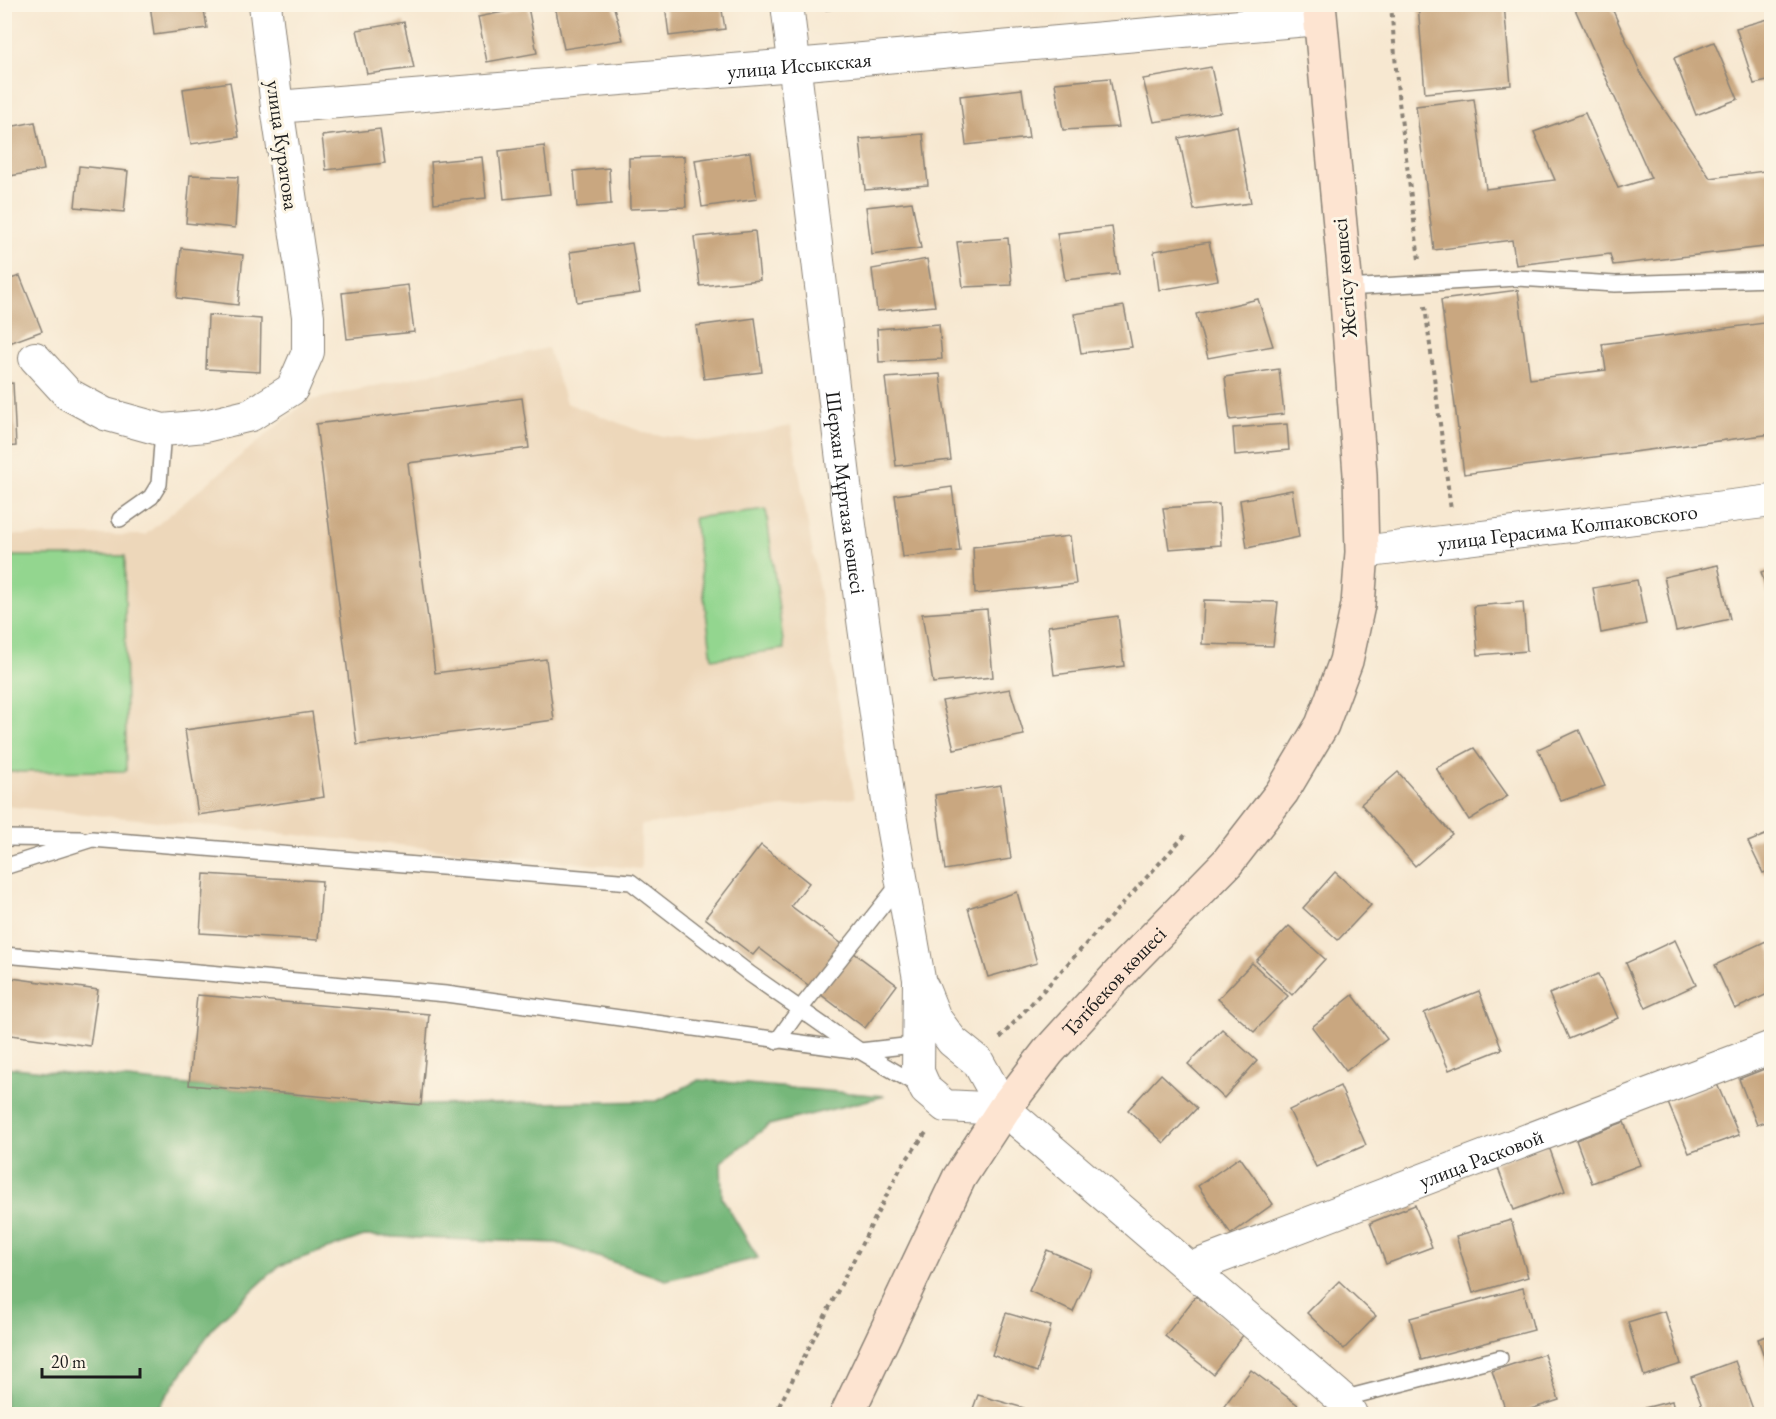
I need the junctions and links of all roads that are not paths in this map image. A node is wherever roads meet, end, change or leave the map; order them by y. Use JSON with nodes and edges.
{"nodes":[{"id":1,"x":265,"y":4,"type":"edge"},
{"id":2,"x":786,"y":4,"type":"edge"},
{"id":3,"x":1320,"y":12,"type":"edge"},
{"id":4,"x":794,"y":65,"type":"junction"},
{"id":5,"x":277,"y":107,"type":"junction"},
{"id":6,"x":1772,"y":279,"type":"edge"},
{"id":7,"x":1346,"y":288,"type":"junction"},
{"id":8,"x":35,"y":358,"type":"dead end"},
{"id":9,"x":163,"y":430,"type":"junction"},
{"id":10,"x":1772,"y":501,"type":"edge"},
{"id":11,"x":120,"y":519,"type":"dead end"},
{"id":12,"x":1362,"y":552,"type":"junction"},
{"id":13,"x":4,"y":838,"type":"edge"},
{"id":14,"x":92,"y":839,"type":"junction"},
{"id":15,"x":4,"y":867,"type":"edge"},
{"id":16,"x":902,"y":881,"type":"junction"},
{"id":17,"x":4,"y":955,"type":"edge"},
{"id":18,"x":919,"y":979,"type":"junction"},
{"id":19,"x":800,"y":1009,"type":"junction"},
{"id":20,"x":777,"y":1041,"type":"junction"},
{"id":21,"x":952,"y":1041,"type":"junction"},
{"id":22,"x":918,"y":1044,"type":"junction"},
{"id":23,"x":1772,"y":1047,"type":"edge"},
{"id":24,"x":860,"y":1051,"type":"junction"},
{"id":25,"x":936,"y":1098,"type":"junction"},
{"id":26,"x":1004,"y":1109,"type":"junction"},
{"id":27,"x":1191,"y":1268,"type":"junction"},
{"id":28,"x":1500,"y":1358,"type":"dead end"},
{"id":29,"x":1347,"y":1407,"type":"edge"},
{"id":30,"x":847,"y":1414,"type":"edge"}],
"edges":[{"from":1,"to":5,"type":"street","name":"улица Куратова"},
{"from":2,"to":4,"type":"street","name":"Шерхан Мұртаза көшесі"},
{"from":3,"to":4,"type":"street","name":"улица Иссыкская"},
{"from":3,"to":7,"type":"main road","name":"Жетісу көшесі"},
{"from":4,"to":5,"type":"street","name":"улица Иссыкская"},
{"from":4,"to":16,"type":"street","name":"Шерхан Мұртаза көшесі"},
{"from":5,"to":9,"type":"street","name":"улица Куратова"},
{"from":6,"to":7,"type":"lane"},
{"from":7,"to":12,"type":"main road","name":"Жетісу көшесі"},
{"from":8,"to":9,"type":"street"},
{"from":9,"to":11,"type":"lane"},
{"from":10,"to":12,"type":"street","name":"улица Герасима Колпаковского"},
{"from":12,"to":26,"type":"main road","name":"Тәтібеков көшесі"},
{"from":13,"to":14,"type":"lane"},
{"from":14,"to":15,"type":"lane"},
{"from":14,"to":19,"type":"lane"},
{"from":16,"to":18,"type":"street","name":"Шерхан Мұртаза көшесі"},
{"from":16,"to":19,"type":"lane"},
{"from":17,"to":20,"type":"lane"},
{"from":18,"to":21,"type":"street"},
{"from":18,"to":22,"type":"street"},
{"from":19,"to":20,"type":"lane"},
{"from":19,"to":24,"type":"lane"},
{"from":20,"to":24,"type":"lane"},
{"from":21,"to":22,"type":"lane"},
{"from":21,"to":26,"type":"street"},
{"from":22,"to":24,"type":"lane"},
{"from":22,"to":25,"type":"street"},
{"from":23,"to":27,"type":"street","name":"улица Расковой"},
{"from":24,"to":25,"type":"lane"},
{"from":25,"to":26,"type":"street"},
{"from":26,"to":27,"type":"street"},
{"from":26,"to":30,"type":"main road","name":"Тәтібеков көшесі"},
{"from":27,"to":29,"type":"street"},
{"from":28,"to":29,"type":"lane"}]}
